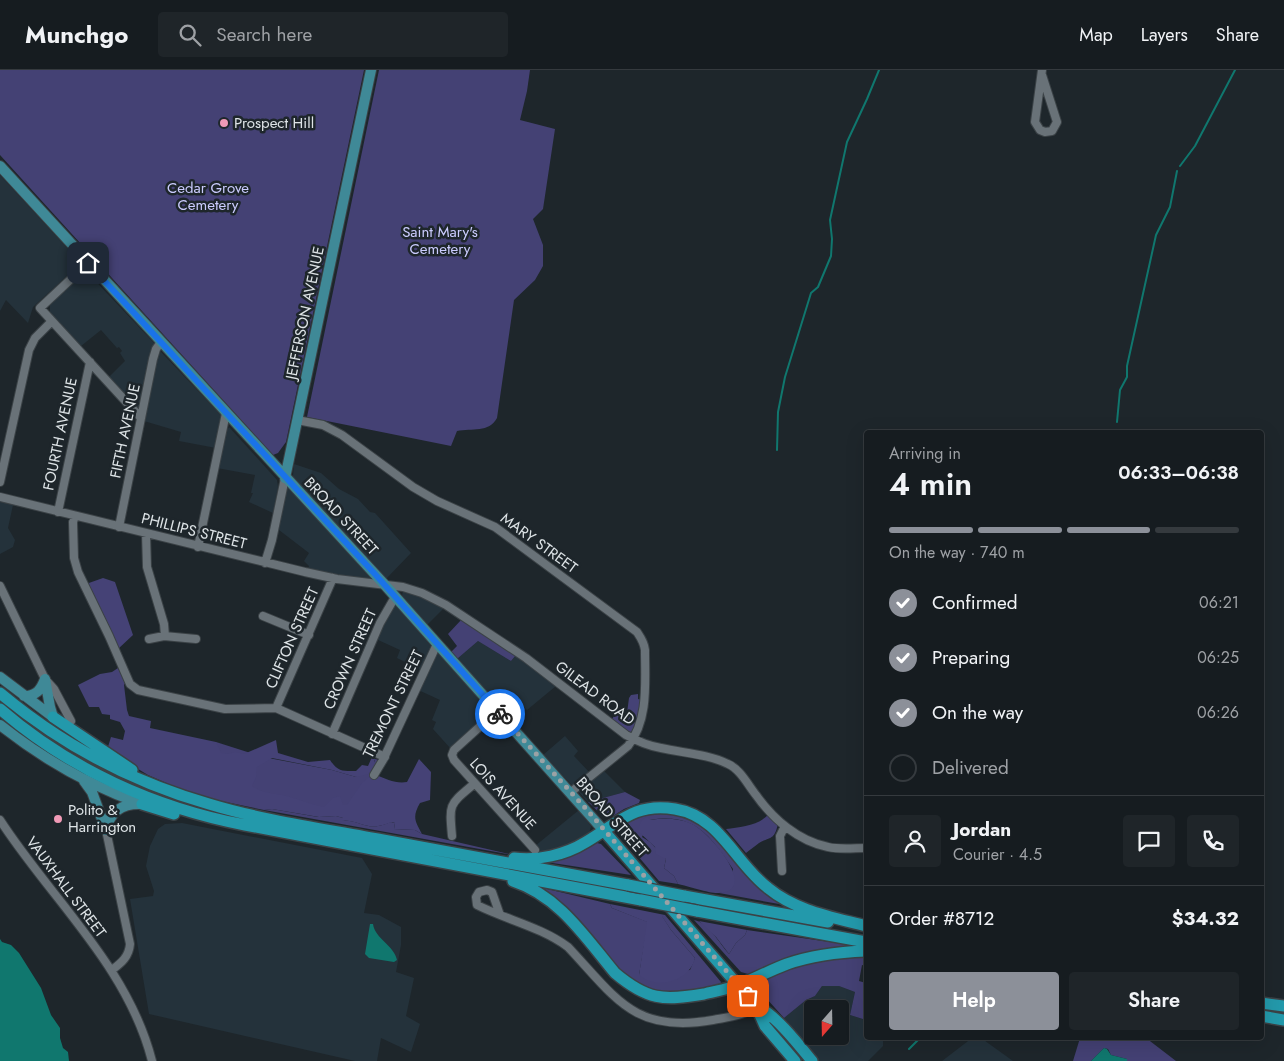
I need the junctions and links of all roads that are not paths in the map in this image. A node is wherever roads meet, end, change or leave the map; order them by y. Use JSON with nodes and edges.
{"nodes":[{"id":1,"x":372,"y":70,"type":"edge"},
{"id":2,"x":1042,"y":73,"type":"edge"},
{"id":3,"x":0,"y":166,"type":"edge"},
{"id":4,"x":88,"y":263,"type":"junction"},
{"id":5,"x":52,"y":321,"type":"junction"},
{"id":6,"x":161,"y":342,"type":"junction"},
{"id":7,"x":90,"y":362,"type":"junction"},
{"id":8,"x":226,"y":413,"type":"junction"},
{"id":9,"x":141,"y":418,"type":"junction"},
{"id":10,"x":297,"y":420,"type":"junction"},
{"id":11,"x":285,"y":478,"type":"junction"},
{"id":12,"x":0,"y":482,"type":"edge"},
{"id":13,"x":0,"y":497,"type":"edge"},
{"id":14,"x":58,"y":512,"type":"junction"},
{"id":15,"x":74,"y":516,"type":"junction"},
{"id":16,"x":119,"y":527,"type":"junction"},
{"id":17,"x":146,"y":534,"type":"junction"},
{"id":18,"x":198,"y":547,"type":"junction"},
{"id":19,"x":265,"y":563,"type":"junction"},
{"id":20,"x":333,"y":578,"type":"junction"},
{"id":21,"x":384,"y":584,"type":"junction"},
{"id":22,"x":0,"y":586,"type":"edge"},
{"id":23,"x":394,"y":596,"type":"junction"},
{"id":24,"x":263,"y":616,"type":"dead end"},
{"id":25,"x":309,"y":635,"type":"junction"},
{"id":26,"x":166,"y":636,"type":"junction"},
{"id":27,"x":149,"y":639,"type":"dead end"},
{"id":28,"x":196,"y":639,"type":"dead end"},
{"id":29,"x":437,"y":644,"type":"junction"},
{"id":30,"x":0,"y":677,"type":"edge"},
{"id":31,"x":45,"y":679,"type":"junction"},
{"id":32,"x":0,"y":693,"type":"edge"},
{"id":33,"x":24,"y":696,"type":"junction"},
{"id":34,"x":276,"y":708,"type":"junction"},
{"id":35,"x":0,"y":709,"type":"edge"},
{"id":36,"x":497,"y":711,"type":"junction"},
{"id":37,"x":53,"y":717,"type":"junction"},
{"id":38,"x":71,"y":721,"type":"dead end"},
{"id":39,"x":0,"y":725,"type":"edge"},
{"id":40,"x":332,"y":734,"type":"junction"},
{"id":41,"x":634,"y":739,"type":"junction"},
{"id":42,"x":385,"y":757,"type":"junction"},
{"id":43,"x":374,"y":775,"type":"dead end"},
{"id":44,"x":82,"y":778,"type":"junction"},
{"id":45,"x":474,"y":784,"type":"junction"},
{"id":46,"x":156,"y":786,"type":"junction"},
{"id":47,"x":571,"y":792,"type":"junction"},
{"id":48,"x":142,"y":804,"type":"junction"},
{"id":49,"x":0,"y":820,"type":"edge"},
{"id":50,"x":218,"y":820,"type":"junction"},
{"id":51,"x":785,"y":826,"type":"junction"},
{"id":52,"x":106,"y":830,"type":"junction"},
{"id":53,"x":604,"y":830,"type":"junction"},
{"id":54,"x":452,"y":836,"type":"dead end"},
{"id":55,"x":864,"y":848,"type":"edge"},
{"id":56,"x":535,"y":850,"type":"dead end"},
{"id":57,"x":462,"y":855,"type":"junction"},
{"id":58,"x":468,"y":866,"type":"junction"},
{"id":59,"x":782,"y":871,"type":"dead end"},
{"id":60,"x":500,"y":915,"type":"dead end"},
{"id":61,"x":864,"y":927,"type":"edge"},
{"id":62,"x":864,"y":928,"type":"edge"},
{"id":63,"x":864,"y":942,"type":"edge"},
{"id":64,"x":864,"y":951,"type":"edge"},
{"id":65,"x":112,"y":970,"type":"junction"},
{"id":66,"x":739,"y":985,"type":"junction"},
{"id":67,"x":1264,"y":1003,"type":"edge"},
{"id":68,"x":756,"y":1006,"type":"junction"},
{"id":69,"x":1284,"y":1006,"type":"edge"},
{"id":70,"x":1264,"y":1017,"type":"edge"},
{"id":71,"x":1284,"y":1020,"type":"edge"},
{"id":72,"x":152,"y":1061,"type":"edge"},
{"id":73,"x":795,"y":1061,"type":"edge"},
{"id":74,"x":812,"y":1061,"type":"edge"}],
"edges":[{"from":1,"to":10,"type":"main road","name":"JEFFERSON AVENUE"},
{"from":2,"to":2,"type":"street"},
{"from":3,"to":4,"type":"main road","name":"BROAD STREET"},
{"from":4,"to":5,"type":"street"},
{"from":4,"to":6,"type":"main road","name":"BROAD STREET"},
{"from":5,"to":7,"type":"street"},
{"from":5,"to":12,"type":"street"},
{"from":6,"to":8,"type":"main road","name":"BROAD STREET"},
{"from":6,"to":9,"type":"street","name":"FIFTH AVENUE"},
{"from":7,"to":9,"type":"street"},
{"from":7,"to":14,"type":"street","name":"FOURTH AVENUE"},
{"from":8,"to":11,"type":"main road","name":"BROAD STREET"},
{"from":8,"to":18,"type":"street"},
{"from":9,"to":16,"type":"street","name":"FIFTH AVENUE"},
{"from":10,"to":11,"type":"main road","name":"JEFFERSON AVENUE"},
{"from":10,"to":41,"type":"street","name":"MARY STREET"},
{"from":11,"to":19,"type":"street","name":"JEFFERSON AVENUE"},
{"from":11,"to":21,"type":"main road","name":"BROAD STREET"},
{"from":13,"to":14,"type":"street","name":"PHILLIPS STREET"},
{"from":14,"to":15,"type":"street","name":"PHILLIPS STREET"},
{"from":15,"to":16,"type":"street","name":"PHILLIPS STREET"},
{"from":15,"to":34,"type":"street"},
{"from":16,"to":17,"type":"street","name":"PHILLIPS STREET"},
{"from":17,"to":18,"type":"street","name":"PHILLIPS STREET"},
{"from":17,"to":26,"type":"street"},
{"from":18,"to":19,"type":"street","name":"PHILLIPS STREET"},
{"from":19,"to":20,"type":"street","name":"PHILLIPS STREET"},
{"from":20,"to":21,"type":"street","name":"PHILLIPS STREET"},
{"from":20,"to":25,"type":"street","name":"CLIFTON STREET"},
{"from":21,"to":23,"type":"main road","name":"BROAD STREET"},
{"from":21,"to":41,"type":"street","name":"GILEAD ROAD"},
{"from":22,"to":31,"type":"street"},
{"from":23,"to":29,"type":"main road","name":"BROAD STREET"},
{"from":23,"to":40,"type":"street","name":"CROWN STREET"},
{"from":24,"to":25,"type":"street"},
{"from":25,"to":34,"type":"street","name":"CLIFTON STREET"},
{"from":26,"to":27,"type":"street"},
{"from":26,"to":28,"type":"street"},
{"from":29,"to":36,"type":"main road","name":"BROAD STREET"},
{"from":29,"to":42,"type":"street","name":"TREMONT STREET"},
{"from":30,"to":33,"type":"main road"},
{"from":31,"to":33,"type":"main road"},
{"from":31,"to":37,"type":"main road"},
{"from":31,"to":38,"type":"street"},
{"from":32,"to":46,"type":"highway"},
{"from":33,"to":37,"type":"main road"},
{"from":34,"to":40,"type":"street"},
{"from":35,"to":50,"type":"highway"},
{"from":36,"to":45,"type":"street","name":"LOIS AVENUE"},
{"from":36,"to":47,"type":"main road","name":"BROAD STREET"},
{"from":37,"to":46,"type":"highway"},
{"from":39,"to":44,"type":"main road"},
{"from":40,"to":42,"type":"street"},
{"from":41,"to":47,"type":"street"},
{"from":41,"to":51,"type":"street","name":"GILEAD ROAD"},
{"from":42,"to":43,"type":"street","name":"TREMONT STREET"},
{"from":44,"to":48,"type":"main road"},
{"from":44,"to":52,"type":"main road"},
{"from":45,"to":54,"type":"street"},
{"from":45,"to":56,"type":"street","name":"LOIS AVENUE"},
{"from":46,"to":57,"type":"highway"},
{"from":47,"to":53,"type":"main road","name":"BROAD STREET"},
{"from":48,"to":50,"type":"highway"},
{"from":48,"to":52,"type":"main road"},
{"from":49,"to":65,"type":"street","name":"VAUXHALL STREET"},
{"from":50,"to":58,"type":"highway"},
{"from":51,"to":55,"type":"street","name":"GILEAD ROAD"},
{"from":51,"to":59,"type":"street"},
{"from":52,"to":65,"type":"street","name":"VAUXHALL STREET"},
{"from":53,"to":57,"type":"highway"},
{"from":53,"to":61,"type":"highway"},
{"from":53,"to":66,"type":"highway","name":"BROAD STREET"},
{"from":57,"to":62,"type":"highway","bridge":true},
{"from":58,"to":63,"type":"highway","bridge":true},
{"from":58,"to":66,"type":"highway"},
{"from":60,"to":68,"type":"street"},
{"from":64,"to":66,"type":"highway"},
{"from":65,"to":72,"type":"street","name":"VAUXHALL STREET"},
{"from":66,"to":68,"type":"highway","name":"BROAD STREET"},
{"from":67,"to":69,"type":"highway"},
{"from":68,"to":73,"type":"highway"},
{"from":68,"to":74,"type":"highway"},
{"from":70,"to":71,"type":"highway"}]}
